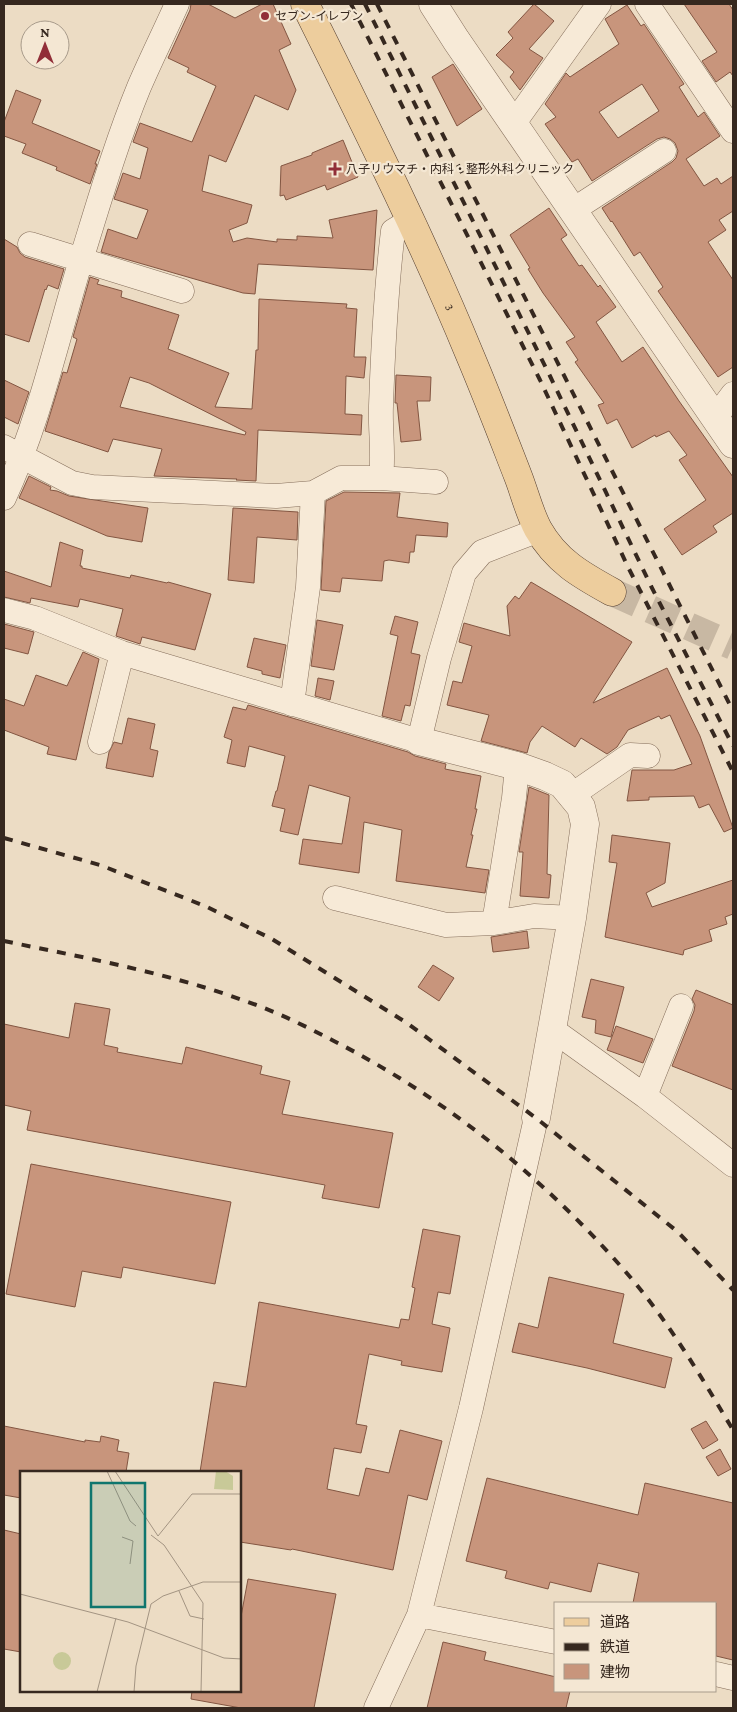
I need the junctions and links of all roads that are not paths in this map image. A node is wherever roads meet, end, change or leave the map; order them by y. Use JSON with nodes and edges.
{"nodes":[{"id":1,"x":177,"y":4,"type":"edge"},
{"id":2,"x":305,"y":4,"type":"edge"},
{"id":3,"x":433,"y":4,"type":"edge"},
{"id":4,"x":599,"y":4,"type":"edge"},
{"id":5,"x":647,"y":4,"type":"edge"},
{"id":6,"x":514,"y":123,"type":"junction"},
{"id":7,"x":733,"y":131,"type":"edge"},
{"id":8,"x":664,"y":151,"type":"dead end"},
{"id":9,"x":573,"y":210,"type":"junction"},
{"id":10,"x":411,"y":220,"type":"junction"},
{"id":11,"x":30,"y":244,"type":"dead end"},
{"id":12,"x":81,"y":259,"type":"junction"},
{"id":13,"x":182,"y":291,"type":"dead end"},
{"id":14,"x":733,"y":394,"type":"edge"},
{"id":15,"x":715,"y":418,"type":"junction"},
{"id":16,"x":733,"y":444,"type":"edge"},
{"id":17,"x":13,"y":451,"type":"edge"},
{"id":18,"x":380,"y":478,"type":"junction"},
{"id":19,"x":436,"y":482,"type":"dead end"},
{"id":20,"x":313,"y":493,"type":"junction"},
{"id":21,"x":4,"y":498,"type":"edge"},
{"id":22,"x":539,"y":530,"type":"junction"},
{"id":23,"x":612,"y":592,"type":"tunnel mouth"},
{"id":24,"x":4,"y":610,"type":"edge"},
{"id":25,"x":122,"y":653,"type":"junction"},
{"id":26,"x":292,"y":704,"type":"junction"},
{"id":27,"x":420,"y":741,"type":"junction"},
{"id":28,"x":100,"y":742,"type":"dead end"},
{"id":29,"x":648,"y":756,"type":"dead end"},
{"id":30,"x":517,"y":766,"type":"junction"},
{"id":31,"x":572,"y":795,"type":"junction"},
{"id":32,"x":335,"y":898,"type":"dead end"},
{"id":33,"x":572,"y":918,"type":"junction"},
{"id":34,"x":494,"y":923,"type":"junction"},
{"id":35,"x":681,"y":1006,"type":"dead end"},
{"id":36,"x":553,"y":1030,"type":"junction"},
{"id":37,"x":644,"y":1096,"type":"junction"},
{"id":38,"x":536,"y":1118,"type":"joint"},
{"id":39,"x":733,"y":1166,"type":"edge"},
{"id":40,"x":419,"y":1615,"type":"junction"},
{"id":41,"x":554,"y":1642,"type":"edge"},
{"id":42,"x":717,"y":1674,"type":"edge"},
{"id":43,"x":733,"y":1678,"type":"edge"},
{"id":44,"x":376,"y":1708,"type":"edge"}],
"edges":[{"from":1,"to":12,"type":"street"},
{"from":2,"to":10,"type":"main road","name":"3","number":"3"},
{"from":3,"to":6,"type":"street"},
{"from":4,"to":6,"type":"street"},
{"from":5,"to":7,"type":"street"},
{"from":6,"to":9,"type":"street"},
{"from":8,"to":9,"type":"street"},
{"from":9,"to":15,"type":"street"},
{"from":10,"to":18,"type":"street"},
{"from":10,"to":22,"type":"main road","name":"3","number":"3"},
{"from":11,"to":12,"type":"street"},
{"from":12,"to":13,"type":"street"},
{"from":12,"to":17,"type":"street"},
{"from":14,"to":15,"type":"street"},
{"from":15,"to":16,"type":"street"},
{"from":17,"to":20,"type":"street"},
{"from":17,"to":21,"type":"street"},
{"from":18,"to":19,"type":"street"},
{"from":18,"to":20,"type":"street"},
{"from":20,"to":26,"type":"street"},
{"from":22,"to":23,"type":"main road","name":"3","number":"3"},
{"from":22,"to":27,"type":"street"},
{"from":24,"to":25,"type":"street"},
{"from":25,"to":26,"type":"street"},
{"from":25,"to":28,"type":"street"},
{"from":26,"to":27,"type":"street"},
{"from":27,"to":30,"type":"street"},
{"from":29,"to":31,"type":"street"},
{"from":30,"to":31,"type":"street"},
{"from":30,"to":34,"type":"street"},
{"from":31,"to":33,"type":"street"},
{"from":32,"to":34,"type":"street"},
{"from":33,"to":34,"type":"street"},
{"from":33,"to":36,"type":"street"},
{"from":35,"to":37,"type":"street"},
{"from":36,"to":37,"type":"street"},
{"from":36,"to":38,"type":"street"},
{"from":37,"to":39,"type":"street"},
{"from":38,"to":40,"type":"street"},
{"from":40,"to":41,"type":"street"},
{"from":40,"to":44,"type":"street"},
{"from":42,"to":43,"type":"street"}]}
